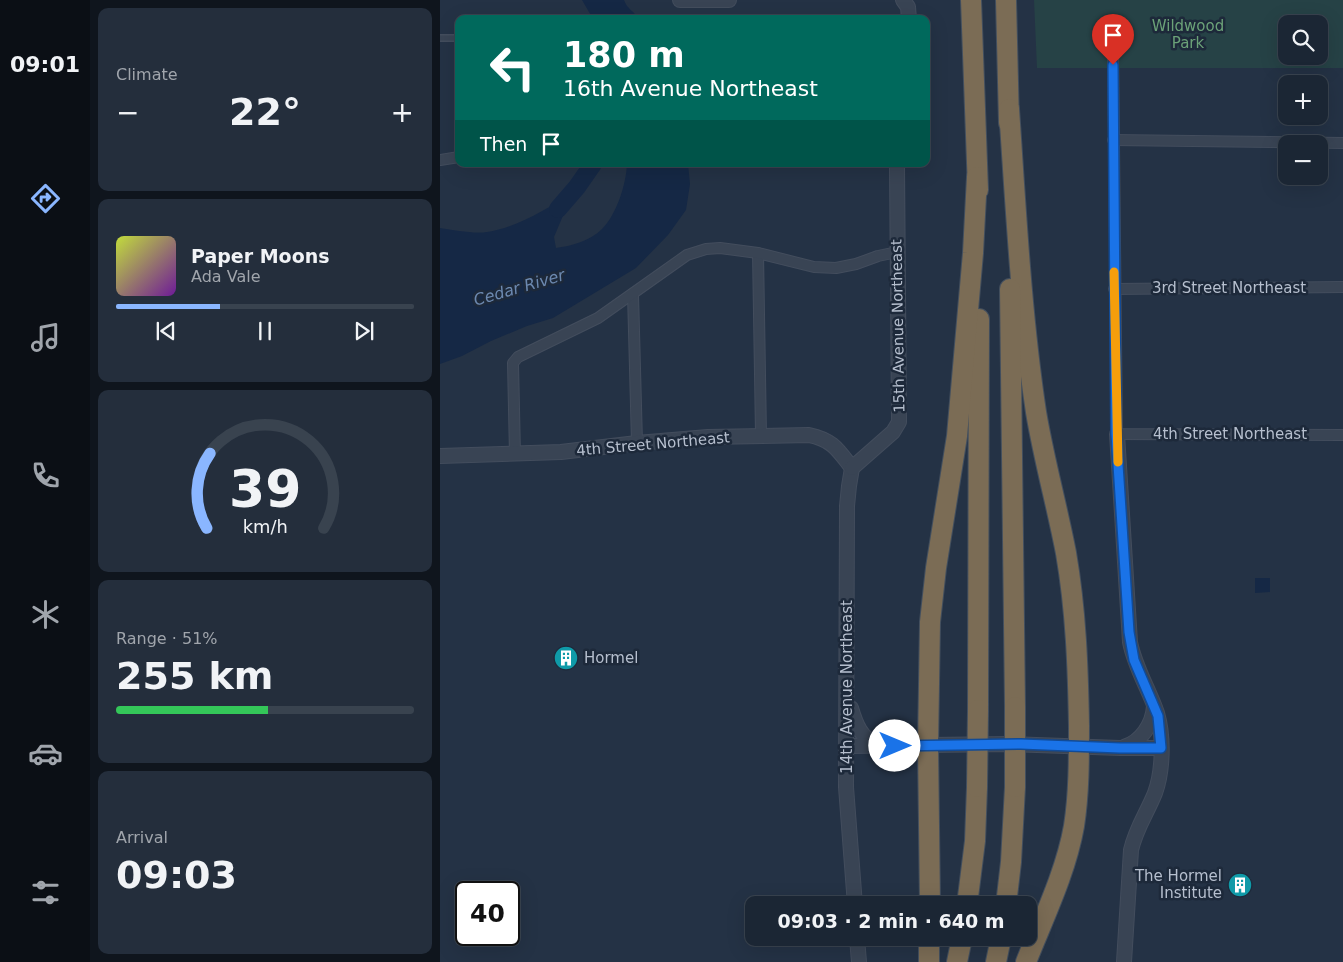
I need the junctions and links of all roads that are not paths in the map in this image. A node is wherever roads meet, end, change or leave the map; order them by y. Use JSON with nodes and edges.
{"nodes":[{"id":1,"x":680,"y":0,"type":"edge"},
{"id":2,"x":729,"y":0,"type":"edge"},
{"id":3,"x":903,"y":0,"type":"edge"},
{"id":4,"x":971,"y":0,"type":"edge"},
{"id":5,"x":1006,"y":0,"type":"edge"},
{"id":6,"x":909,"y":15,"type":"edge"},
{"id":7,"x":440,"y":38,"type":"edge"},
{"id":8,"x":455,"y":38,"type":"edge"},
{"id":9,"x":1113,"y":46,"type":"dead end"},
{"id":10,"x":1009,"y":109,"type":"junction"},
{"id":11,"x":1113,"y":140,"type":"junction"},
{"id":12,"x":1343,"y":143,"type":"edge"},
{"id":13,"x":455,"y":158,"type":"edge"},
{"id":14,"x":440,"y":160,"type":"edge"},
{"id":15,"x":897,"y":167,"type":"edge"},
{"id":16,"x":977,"y":177,"type":"junction"},
{"id":17,"x":897,"y":252,"type":"junction"},
{"id":18,"x":758,"y":253,"type":"junction"},
{"id":19,"x":1343,"y":287,"type":"edge"},
{"id":20,"x":1114,"y":289,"type":"junction"},
{"id":21,"x":633,"y":294,"type":"junction"},
{"id":22,"x":1116,"y":434,"type":"junction"},
{"id":23,"x":761,"y":435,"type":"junction"},
{"id":24,"x":1343,"y":435,"type":"edge"},
{"id":25,"x":637,"y":443,"type":"junction"},
{"id":26,"x":514,"y":455,"type":"junction"},
{"id":27,"x":440,"y":456,"type":"edge"},
{"id":28,"x":852,"y":468,"type":"junction"},
{"id":29,"x":847,"y":687,"type":"junction"},
{"id":30,"x":1154,"y":703,"type":"junction"},
{"id":31,"x":847,"y":746,"type":"junction"},
{"id":32,"x":878,"y":746,"type":"junction"},
{"id":33,"x":928,"y":746,"type":"junction"},
{"id":34,"x":1079,"y":747,"type":"junction"},
{"id":35,"x":1120,"y":748,"type":"junction"},
{"id":36,"x":1161,"y":748,"type":"junction"},
{"id":37,"x":854,"y":896,"type":"edge"},
{"id":38,"x":930,"y":896,"type":"edge"},
{"id":39,"x":968,"y":896,"type":"edge"},
{"id":40,"x":1007,"y":896,"type":"edge"},
{"id":41,"x":858,"y":946,"type":"edge"},
{"id":42,"x":929,"y":946,"type":"edge"},
{"id":43,"x":960,"y":946,"type":"edge"},
{"id":44,"x":999,"y":946,"type":"edge"},
{"id":45,"x":859,"y":962,"type":"edge"},
{"id":46,"x":929,"y":962,"type":"edge"},
{"id":47,"x":957,"y":962,"type":"edge"},
{"id":48,"x":996,"y":962,"type":"edge"},
{"id":49,"x":1026,"y":962,"type":"edge"},
{"id":50,"x":1124,"y":962,"type":"edge"}],
"edges":[{"from":1,"to":2,"type":"street"},
{"from":3,"to":6,"type":"street"},
{"from":4,"to":16,"type":"highway"},
{"from":5,"to":10,"type":"highway"},
{"from":7,"to":8,"type":"lane"},
{"from":9,"to":11,"type":"street"},
{"from":10,"to":34,"type":"highway"},
{"from":10,"to":40,"type":"highway","bridge":true},
{"from":11,"to":12,"type":"street"},
{"from":11,"to":20,"type":"street"},
{"from":13,"to":14,"type":"street"},
{"from":15,"to":17,"type":"street","name":"15th Avenue Northeast"},
{"from":16,"to":33,"type":"highway"},
{"from":16,"to":39,"type":"highway","bridge":true},
{"from":17,"to":18,"type":"street"},
{"from":17,"to":28,"type":"street","name":"15th Avenue Northeast"},
{"from":18,"to":21,"type":"street"},
{"from":18,"to":23,"type":"street"},
{"from":19,"to":20,"type":"street","name":"3rd Street Northeast"},
{"from":20,"to":22,"type":"street"},
{"from":21,"to":25,"type":"street"},
{"from":21,"to":26,"type":"street"},
{"from":22,"to":24,"type":"street","name":"4th Street Northeast"},
{"from":22,"to":30,"type":"street"},
{"from":23,"to":25,"type":"street","name":"4th Street Northeast"},
{"from":23,"to":28,"type":"street","name":"4th Street Northeast"},
{"from":25,"to":26,"type":"street","name":"4th Street Northeast"},
{"from":26,"to":27,"type":"street","name":"4th Street Northeast"},
{"from":28,"to":29,"type":"street","name":"14th Avenue Northeast"},
{"from":29,"to":31,"type":"street","name":"14th Avenue Northeast"},
{"from":29,"to":32,"type":"street"},
{"from":30,"to":35,"type":"street"},
{"from":30,"to":36,"type":"street"},
{"from":31,"to":32,"type":"street"},
{"from":31,"to":37,"type":"street","name":"14th Avenue Northeast"},
{"from":32,"to":33,"type":"street"},
{"from":33,"to":34,"type":"street"},
{"from":33,"to":38,"type":"highway"},
{"from":34,"to":35,"type":"street"},
{"from":34,"to":49,"type":"highway"},
{"from":35,"to":36,"type":"street"},
{"from":36,"to":50,"type":"street"},
{"from":41,"to":45,"type":"street"},
{"from":42,"to":46,"type":"highway"},
{"from":43,"to":47,"type":"highway"},
{"from":44,"to":48,"type":"highway"}]}
